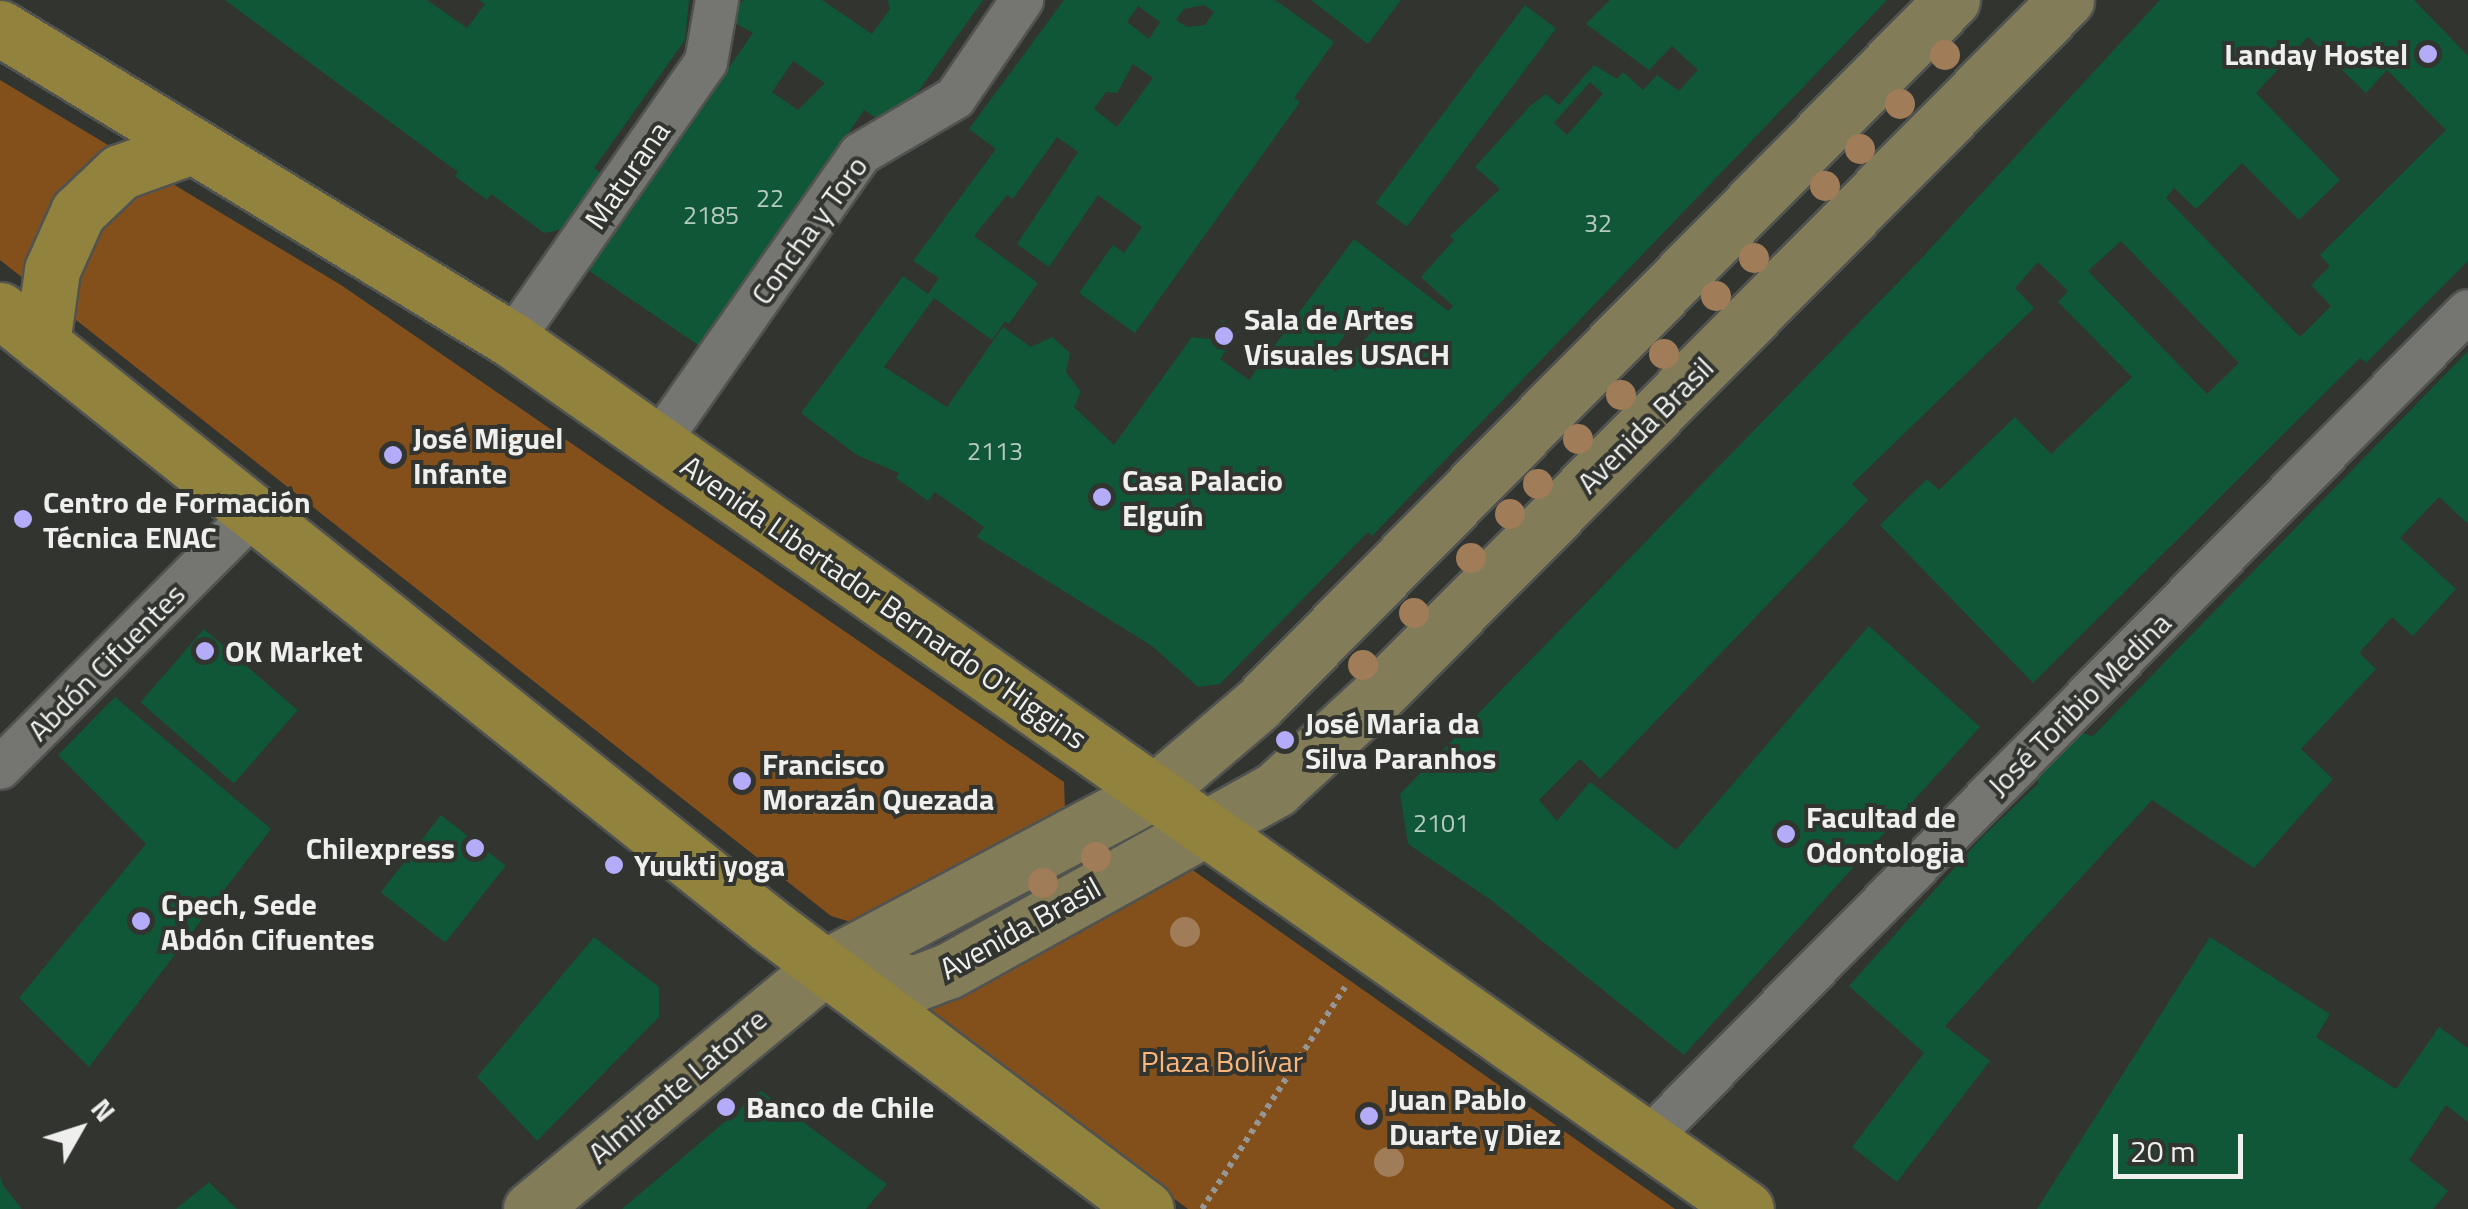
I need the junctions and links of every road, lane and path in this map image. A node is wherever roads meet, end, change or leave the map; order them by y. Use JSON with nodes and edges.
{"nodes":[{"id":1,"x":717,"y":0,"type":"edge"},
{"id":2,"x":1022,"y":0,"type":"edge"},
{"id":3,"x":1952,"y":0,"type":"edge"},
{"id":4,"x":2066,"y":0,"type":"edge"},
{"id":5,"x":0,"y":28,"type":"edge"},
{"id":6,"x":192,"y":146,"type":"junction"},
{"id":7,"x":0,"y":310,"type":"edge"},
{"id":8,"x":2468,"y":311,"type":"edge"},
{"id":9,"x":512,"y":340,"type":"junction"},
{"id":10,"x":42,"y":344,"type":"junction"},
{"id":11,"x":658,"y":443,"type":"junction"},
{"id":12,"x":254,"y":513,"type":"junction"},
{"id":13,"x":0,"y":768,"type":"edge"},
{"id":14,"x":1156,"y":791,"type":"junction"},
{"id":15,"x":1205,"y":825,"type":"junction"},
{"id":16,"x":1374,"y":945,"type":"junction"},
{"id":17,"x":825,"y":967,"type":"junction"},
{"id":18,"x":1648,"y":1139,"type":"junction"},
{"id":19,"x":530,"y":1209,"type":"edge"},
{"id":20,"x":1146,"y":1209,"type":"edge"},
{"id":21,"x":1202,"y":1209,"type":"edge"},
{"id":22,"x":1746,"y":1209,"type":"edge"}],
"edges":[{"from":1,"to":9,"type":"street","name":"Maturana"},
{"from":2,"to":11,"type":"street","name":"Concha y Toro"},
{"from":3,"to":14,"type":"main road","name":"Avenida Brasil"},
{"from":4,"to":15,"type":"main road","name":"Avenida Brasil"},
{"from":5,"to":6,"type":"main road","name":"Avenida Libertador Bernardo O'Higgins"},
{"from":6,"to":9,"type":"main road","name":"Avenida Libertador Bernardo O'Higgins"},
{"from":6,"to":10,"type":"main road"},
{"from":7,"to":10,"type":"main road"},
{"from":8,"to":18,"type":"street","name":"José Toribio Medina"},
{"from":9,"to":11,"type":"main road","name":"Avenida Libertador Bernardo O'Higgins"},
{"from":10,"to":12,"type":"main road"},
{"from":11,"to":14,"type":"main road","name":"Avenida Libertador Bernardo O'Higgins"},
{"from":12,"to":13,"type":"street","name":"Abdón Cifuentes"},
{"from":12,"to":17,"type":"main road"},
{"from":14,"to":15,"type":"main road","name":"Avenida Libertador Bernardo O'Higgins"},
{"from":14,"to":17,"type":"main road","name":"Avenida Brasil"},
{"from":15,"to":16,"type":"main road","name":"Avenida Libertador Bernardo O'Higgins"},
{"from":15,"to":17,"type":"main road","name":"Avenida Brasil"},
{"from":16,"to":18,"type":"main road","name":"Avenida Libertador Bernardo O'Higgins"},
{"from":16,"to":21,"type":"path"},
{"from":17,"to":19,"type":"main road","name":"Almirante Latorre"},
{"from":17,"to":20,"type":"main road"},
{"from":18,"to":22,"type":"main road","name":"Avenida Libertador Bernardo O'Higgins"}]}
